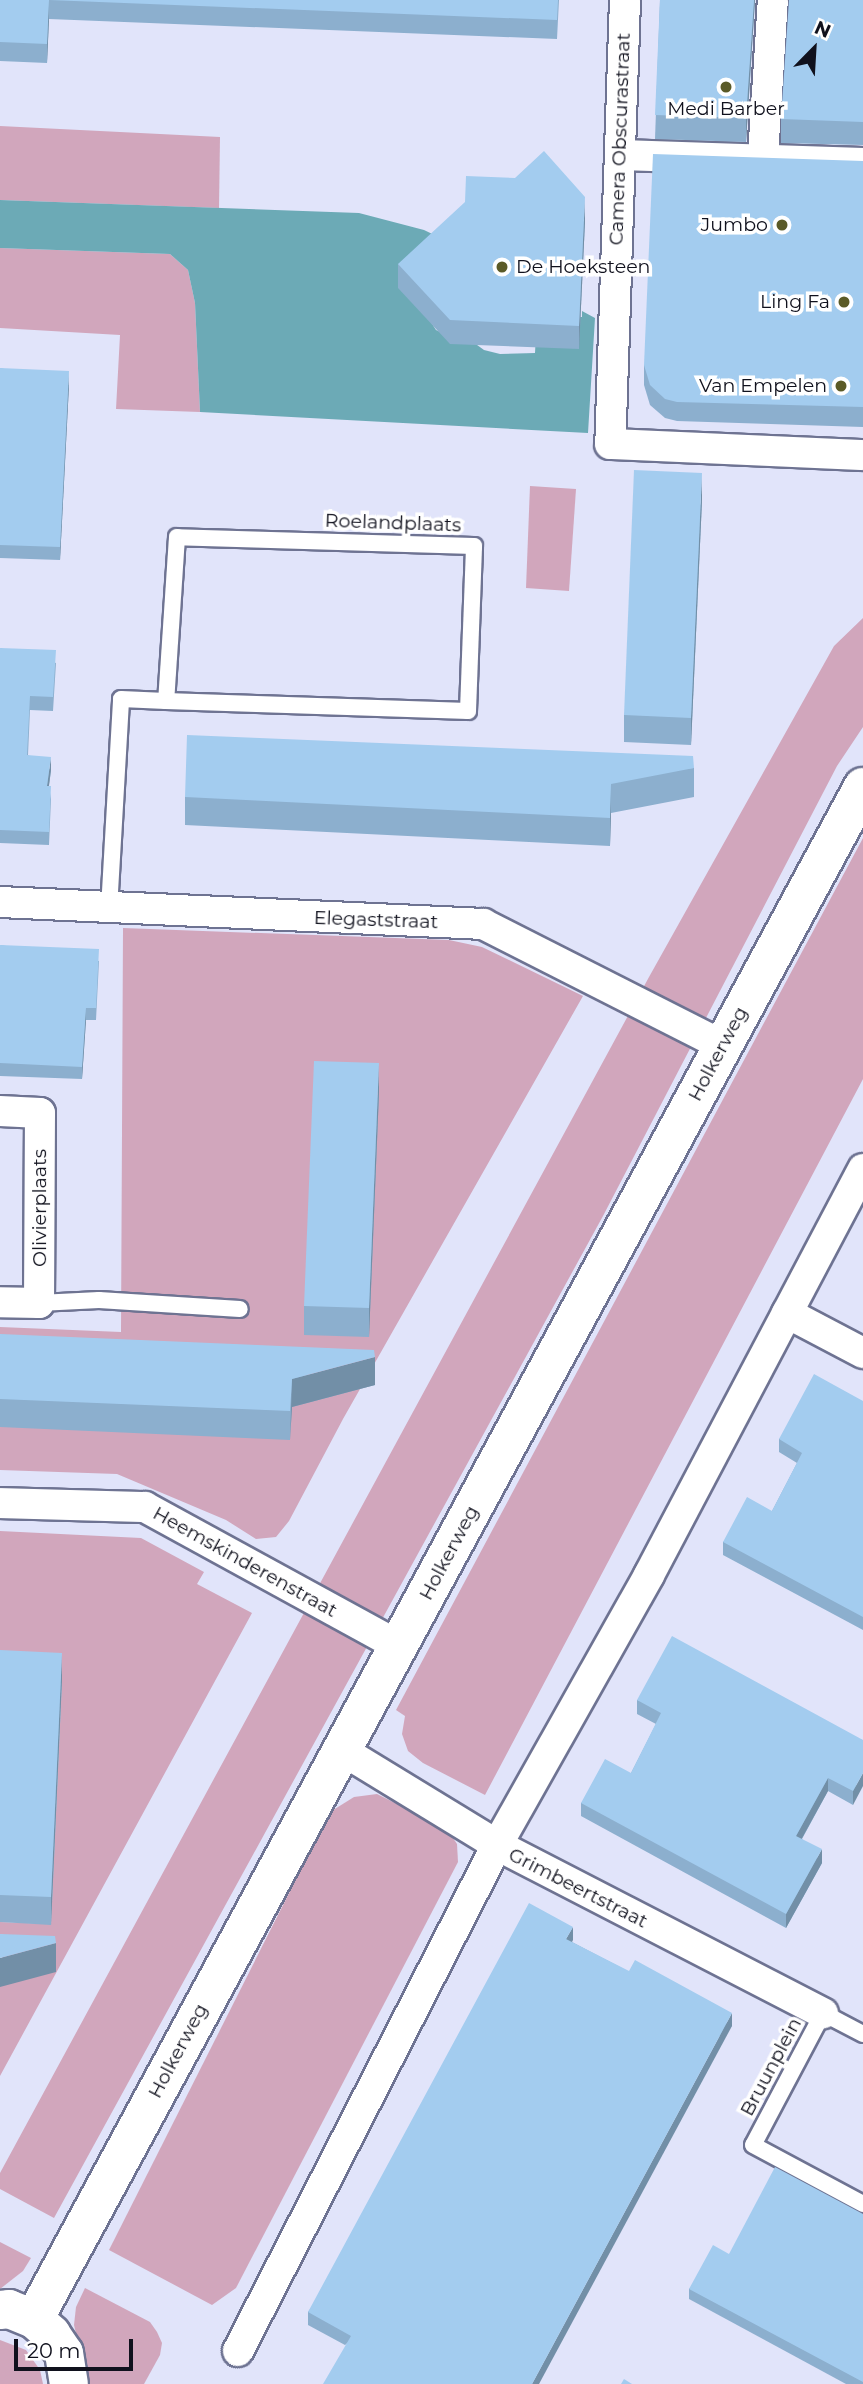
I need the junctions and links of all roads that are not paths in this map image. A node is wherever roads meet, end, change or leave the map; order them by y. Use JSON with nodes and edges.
{"nodes":[{"id":1,"x":625,"y":0,"type":"edge"},
{"id":2,"x":773,"y":0,"type":"edge"},
{"id":3,"x":621,"y":155,"type":"junction"},
{"id":4,"x":763,"y":157,"type":"junction"},
{"id":5,"x":863,"y":163,"type":"edge"},
{"id":6,"x":863,"y":455,"type":"edge"},
{"id":7,"x":166,"y":701,"type":"junction"},
{"id":8,"x":863,"y":786,"type":"edge"},
{"id":9,"x":0,"y":902,"type":"edge"},
{"id":10,"x":109,"y":909,"type":"junction"},
{"id":11,"x":723,"y":1046,"type":"junction"},
{"id":12,"x":0,"y":1111,"type":"edge"},
{"id":13,"x":863,"y":1170,"type":"edge"},
{"id":14,"x":0,"y":1302,"type":"edge"},
{"id":15,"x":39,"y":1303,"type":"junction"},
{"id":16,"x":240,"y":1309,"type":"dead end"},
{"id":17,"x":787,"y":1313,"type":"junction"},
{"id":18,"x":863,"y":1353,"type":"edge"},
{"id":19,"x":0,"y":1503,"type":"edge"},
{"id":20,"x":398,"y":1646,"type":"junction"},
{"id":21,"x":340,"y":1749,"type":"junction"},
{"id":22,"x":497,"y":1845,"type":"junction"},
{"id":23,"x":823,"y":2013,"type":"junction"},
{"id":24,"x":863,"y":2034,"type":"edge"},
{"id":25,"x":863,"y":2203,"type":"edge"},
{"id":26,"x":17,"y":2314,"type":"edge"},
{"id":27,"x":238,"y":2351,"type":"dead end"},
{"id":28,"x":69,"y":2384,"type":"edge"}],
"edges":[{"from":1,"to":3,"type":"street","name":"Camera Obscurastraat"},
{"from":2,"to":4,"type":"street"},
{"from":3,"to":4,"type":"street"},
{"from":3,"to":6,"type":"street","name":"Camera Obscurastraat"},
{"from":4,"to":5,"type":"street"},
{"from":7,"to":7,"type":"lane","name":"Roelandplaats"},
{"from":7,"to":10,"type":"lane","name":"Roelandplaats"},
{"from":8,"to":11,"type":"street","name":"Holkerweg"},
{"from":9,"to":10,"type":"street","name":"Elegaststraat"},
{"from":10,"to":11,"type":"street","name":"Elegaststraat"},
{"from":11,"to":20,"type":"street","name":"Holkerweg"},
{"from":12,"to":15,"type":"street","name":"Olivierplaats"},
{"from":13,"to":17,"type":"street"},
{"from":14,"to":15,"type":"street"},
{"from":15,"to":16,"type":"lane"},
{"from":17,"to":18,"type":"street"},
{"from":17,"to":22,"type":"street"},
{"from":19,"to":20,"type":"street","name":"Heemskinderenstraat"},
{"from":20,"to":21,"type":"street","name":"Holkerweg"},
{"from":21,"to":22,"type":"street","name":"Grimbeertstraat"},
{"from":21,"to":26,"type":"street","name":"Holkerweg"},
{"from":22,"to":23,"type":"street","name":"Grimbeertstraat"},
{"from":22,"to":27,"type":"street"},
{"from":23,"to":24,"type":"lane","name":"Bruunplein"},
{"from":23,"to":25,"type":"lane","name":"Bruunplein"},
{"from":26,"to":28,"type":"street"}]}
